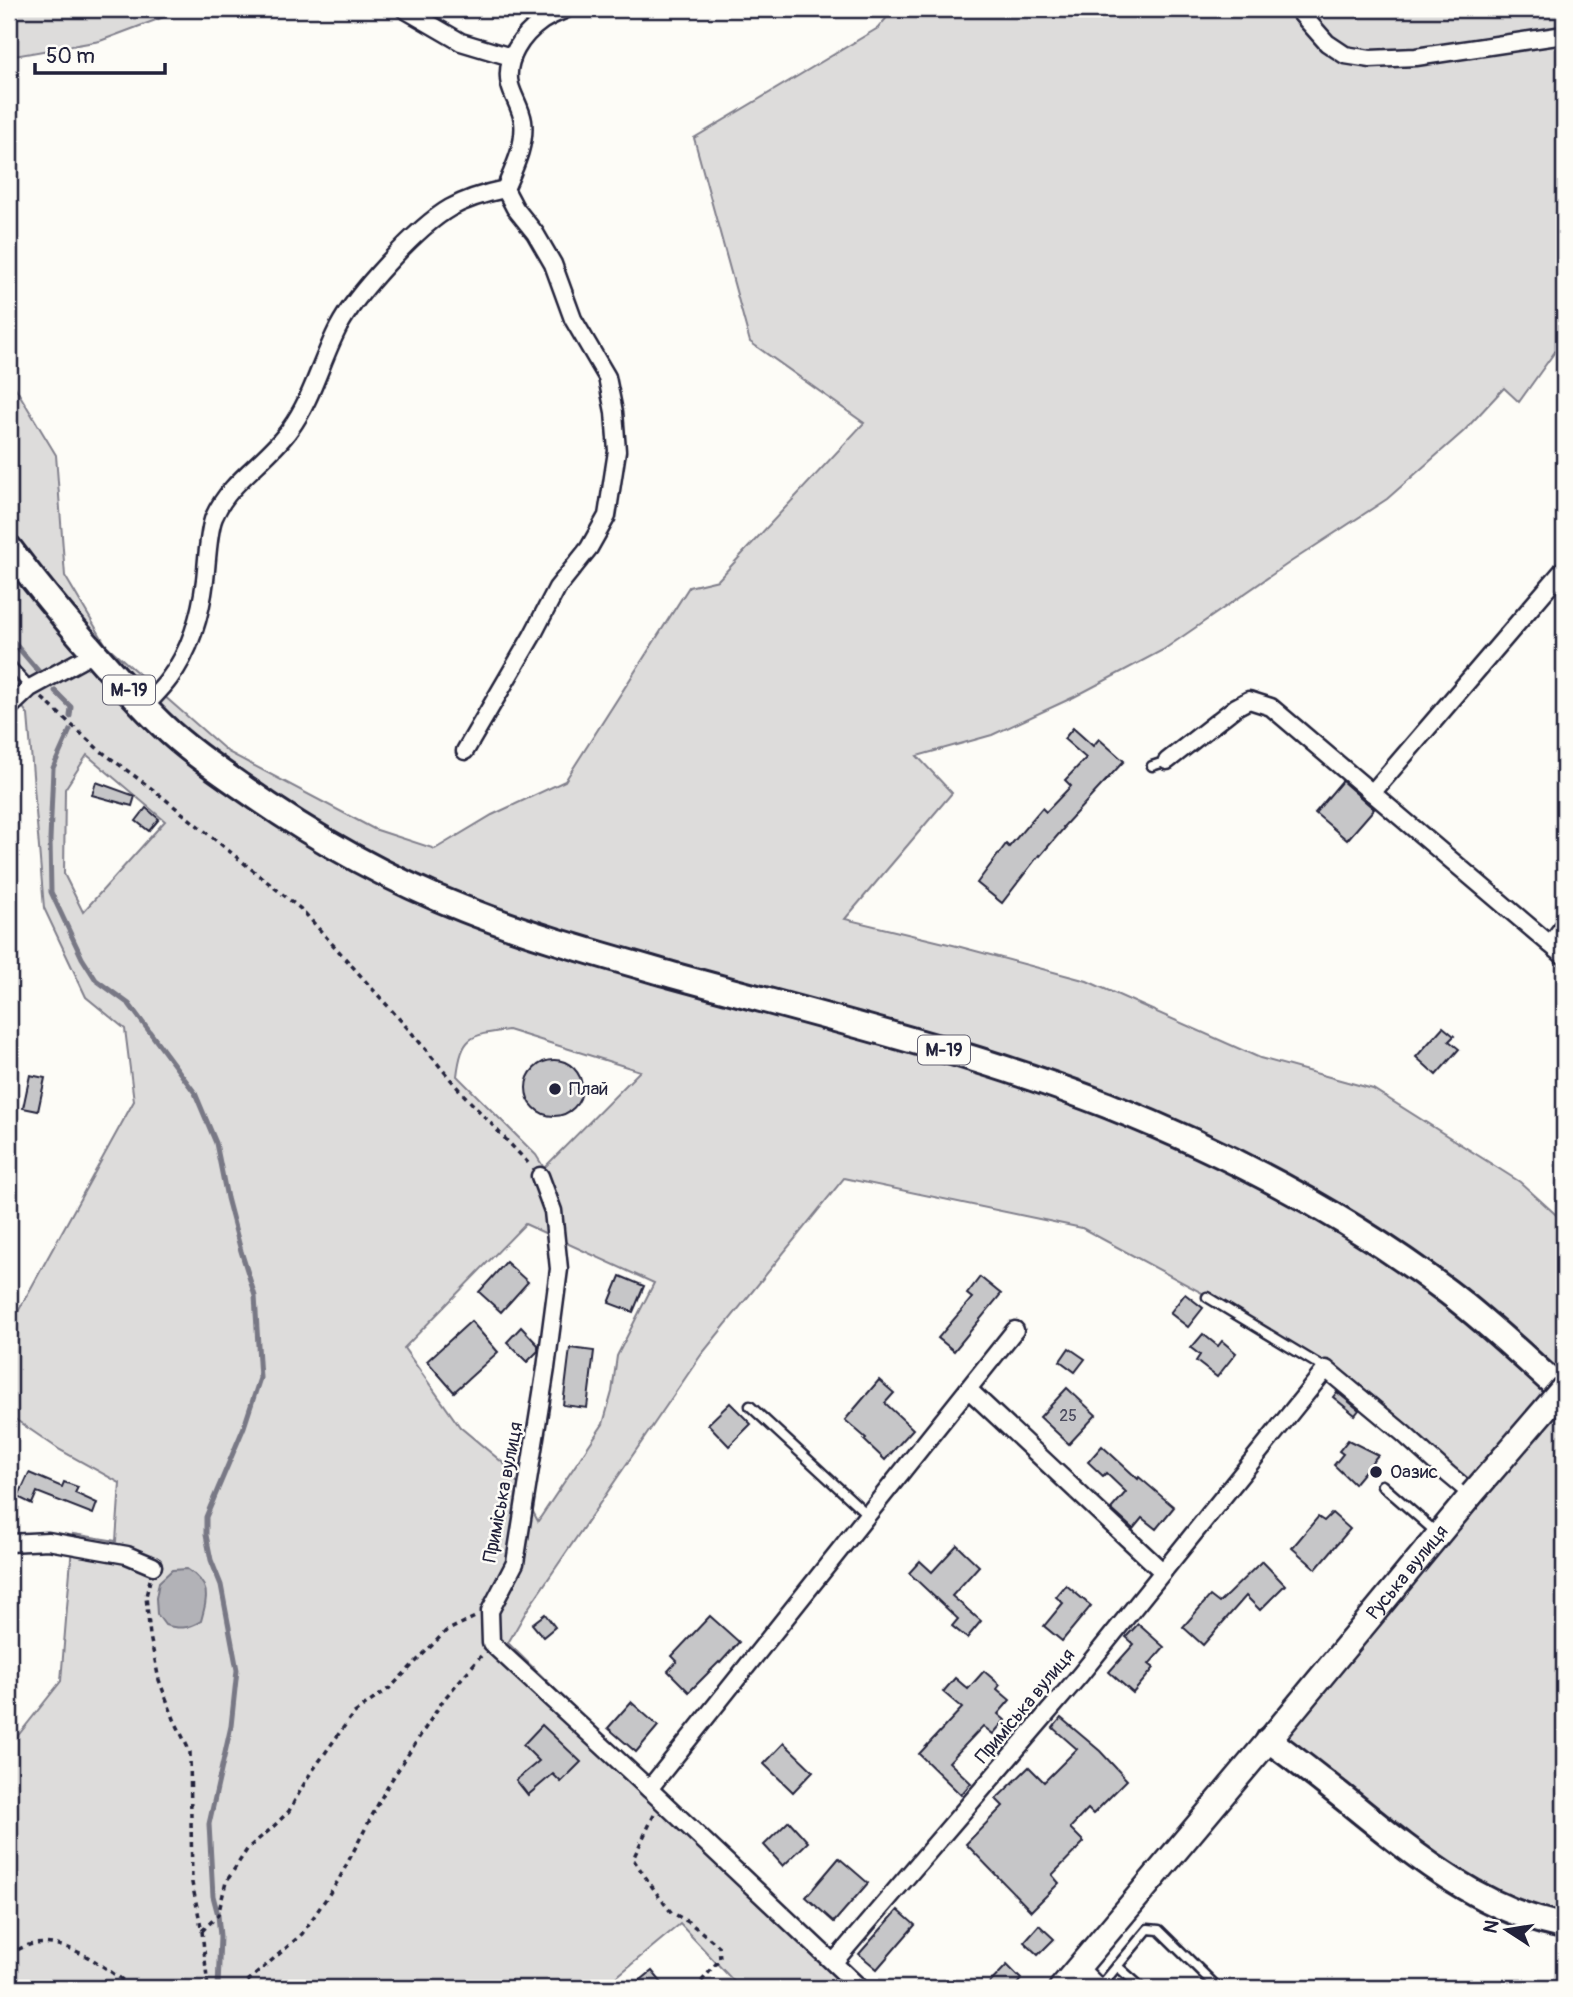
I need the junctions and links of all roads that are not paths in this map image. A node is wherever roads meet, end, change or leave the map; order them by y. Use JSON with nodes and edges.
{"nodes":[{"id":1,"x":404,"y":9,"type":"edge"},
{"id":2,"x":566,"y":9,"type":"edge"},
{"id":3,"x":1297,"y":9,"type":"edge"},
{"id":4,"x":1564,"y":35,"type":"edge"},
{"id":5,"x":511,"y":57,"type":"junction"},
{"id":6,"x":505,"y":189,"type":"junction"},
{"id":7,"x":9,"y":548,"type":"edge"},
{"id":8,"x":1564,"y":569,"type":"edge"},
{"id":9,"x":94,"y":653,"type":"junction"},
{"id":10,"x":9,"y":664,"type":"edge"},
{"id":11,"x":30,"y":688,"type":"junction"},
{"id":12,"x":144,"y":707,"type":"junction"},
{"id":13,"x":9,"y":708,"type":"edge"},
{"id":14,"x":465,"y":751,"type":"dead end"},
{"id":15,"x":1160,"y":764,"type":"dead end"},
{"id":16,"x":1372,"y":793,"type":"junction"},
{"id":17,"x":1564,"y":926,"type":"edge"},
{"id":18,"x":1550,"y":944,"type":"junction"},
{"id":19,"x":1564,"y":956,"type":"edge"},
{"id":20,"x":540,"y":1175,"type":"road end"},
{"id":21,"x":1207,"y":1297,"type":"dead end"},
{"id":22,"x":1015,"y":1330,"type":"dead end"},
{"id":23,"x":1326,"y":1369,"type":"junction"},
{"id":24,"x":1564,"y":1387,"type":"edge"},
{"id":25,"x":968,"y":1389,"type":"junction"},
{"id":26,"x":1564,"y":1393,"type":"edge"},
{"id":27,"x":750,"y":1406,"type":"dead end"},
{"id":28,"x":1382,"y":1485,"type":"dead end"},
{"id":29,"x":1472,"y":1494,"type":"junction"},
{"id":30,"x":869,"y":1516,"type":"junction"},
{"id":31,"x":1438,"y":1534,"type":"junction"},
{"id":32,"x":9,"y":1544,"type":"edge"},
{"id":33,"x":153,"y":1566,"type":"road end"},
{"id":34,"x":1163,"y":1572,"type":"junction"},
{"id":35,"x":1269,"y":1740,"type":"junction"},
{"id":36,"x":649,"y":1789,"type":"junction"},
{"id":37,"x":1564,"y":1926,"type":"edge"},
{"id":38,"x":834,"y":1962,"type":"junction"},
{"id":39,"x":1117,"y":1966,"type":"junction"},
{"id":40,"x":1078,"y":1967,"type":"junction"},
{"id":41,"x":860,"y":1988,"type":"edge"},
{"id":42,"x":1060,"y":1988,"type":"edge"},
{"id":43,"x":1099,"y":1988,"type":"edge"},
{"id":44,"x":1142,"y":1988,"type":"edge"},
{"id":45,"x":1218,"y":1988,"type":"edge"}],
"edges":[{"from":1,"to":5,"type":"street"},
{"from":2,"to":5,"type":"street"},
{"from":3,"to":4,"type":"street"},
{"from":5,"to":6,"type":"street"},
{"from":6,"to":12,"type":"street"},
{"from":6,"to":14,"type":"street"},
{"from":7,"to":9,"type":"highway","number":"М-19"},
{"from":8,"to":16,"type":"street"},
{"from":9,"to":11,"type":"street"},
{"from":9,"to":12,"type":"highway","number":"М-19"},
{"from":10,"to":11,"type":"lane"},
{"from":11,"to":13,"type":"street"},
{"from":12,"to":26,"type":"highway","number":"М-19"},
{"from":15,"to":16,"type":"street"},
{"from":16,"to":18,"type":"street"},
{"from":17,"to":18,"type":"street"},
{"from":18,"to":19,"type":"street"},
{"from":20,"to":36,"type":"street","name":"Приміська вулиця"},
{"from":21,"to":23,"type":"lane"},
{"from":22,"to":25,"type":"street"},
{"from":23,"to":29,"type":"street"},
{"from":23,"to":34,"type":"street","name":"Приміська вулиця"},
{"from":24,"to":29,"type":"main road","name":"Руська вулиця","bridge":true},
{"from":25,"to":30,"type":"street"},
{"from":25,"to":34,"type":"street"},
{"from":27,"to":30,"type":"lane"},
{"from":28,"to":31,"type":"lane"},
{"from":29,"to":31,"type":"main road","name":"Руська вулиця"},
{"from":30,"to":36,"type":"street"},
{"from":31,"to":35,"type":"main road","name":"Руська вулиця"},
{"from":32,"to":33,"type":"street"},
{"from":34,"to":38,"type":"street","name":"Приміська вулиця"},
{"from":35,"to":37,"type":"highway"},
{"from":35,"to":40,"type":"main road","name":"Руська вулиця"},
{"from":36,"to":38,"type":"street"},
{"from":38,"to":41,"type":"street"},
{"from":39,"to":43,"type":"lane"},
{"from":39,"to":44,"type":"lane"},
{"from":39,"to":45,"type":"lane"},
{"from":40,"to":42,"type":"main road","name":"Руська вулиця"},
{"from":40,"to":43,"type":"street"}]}
